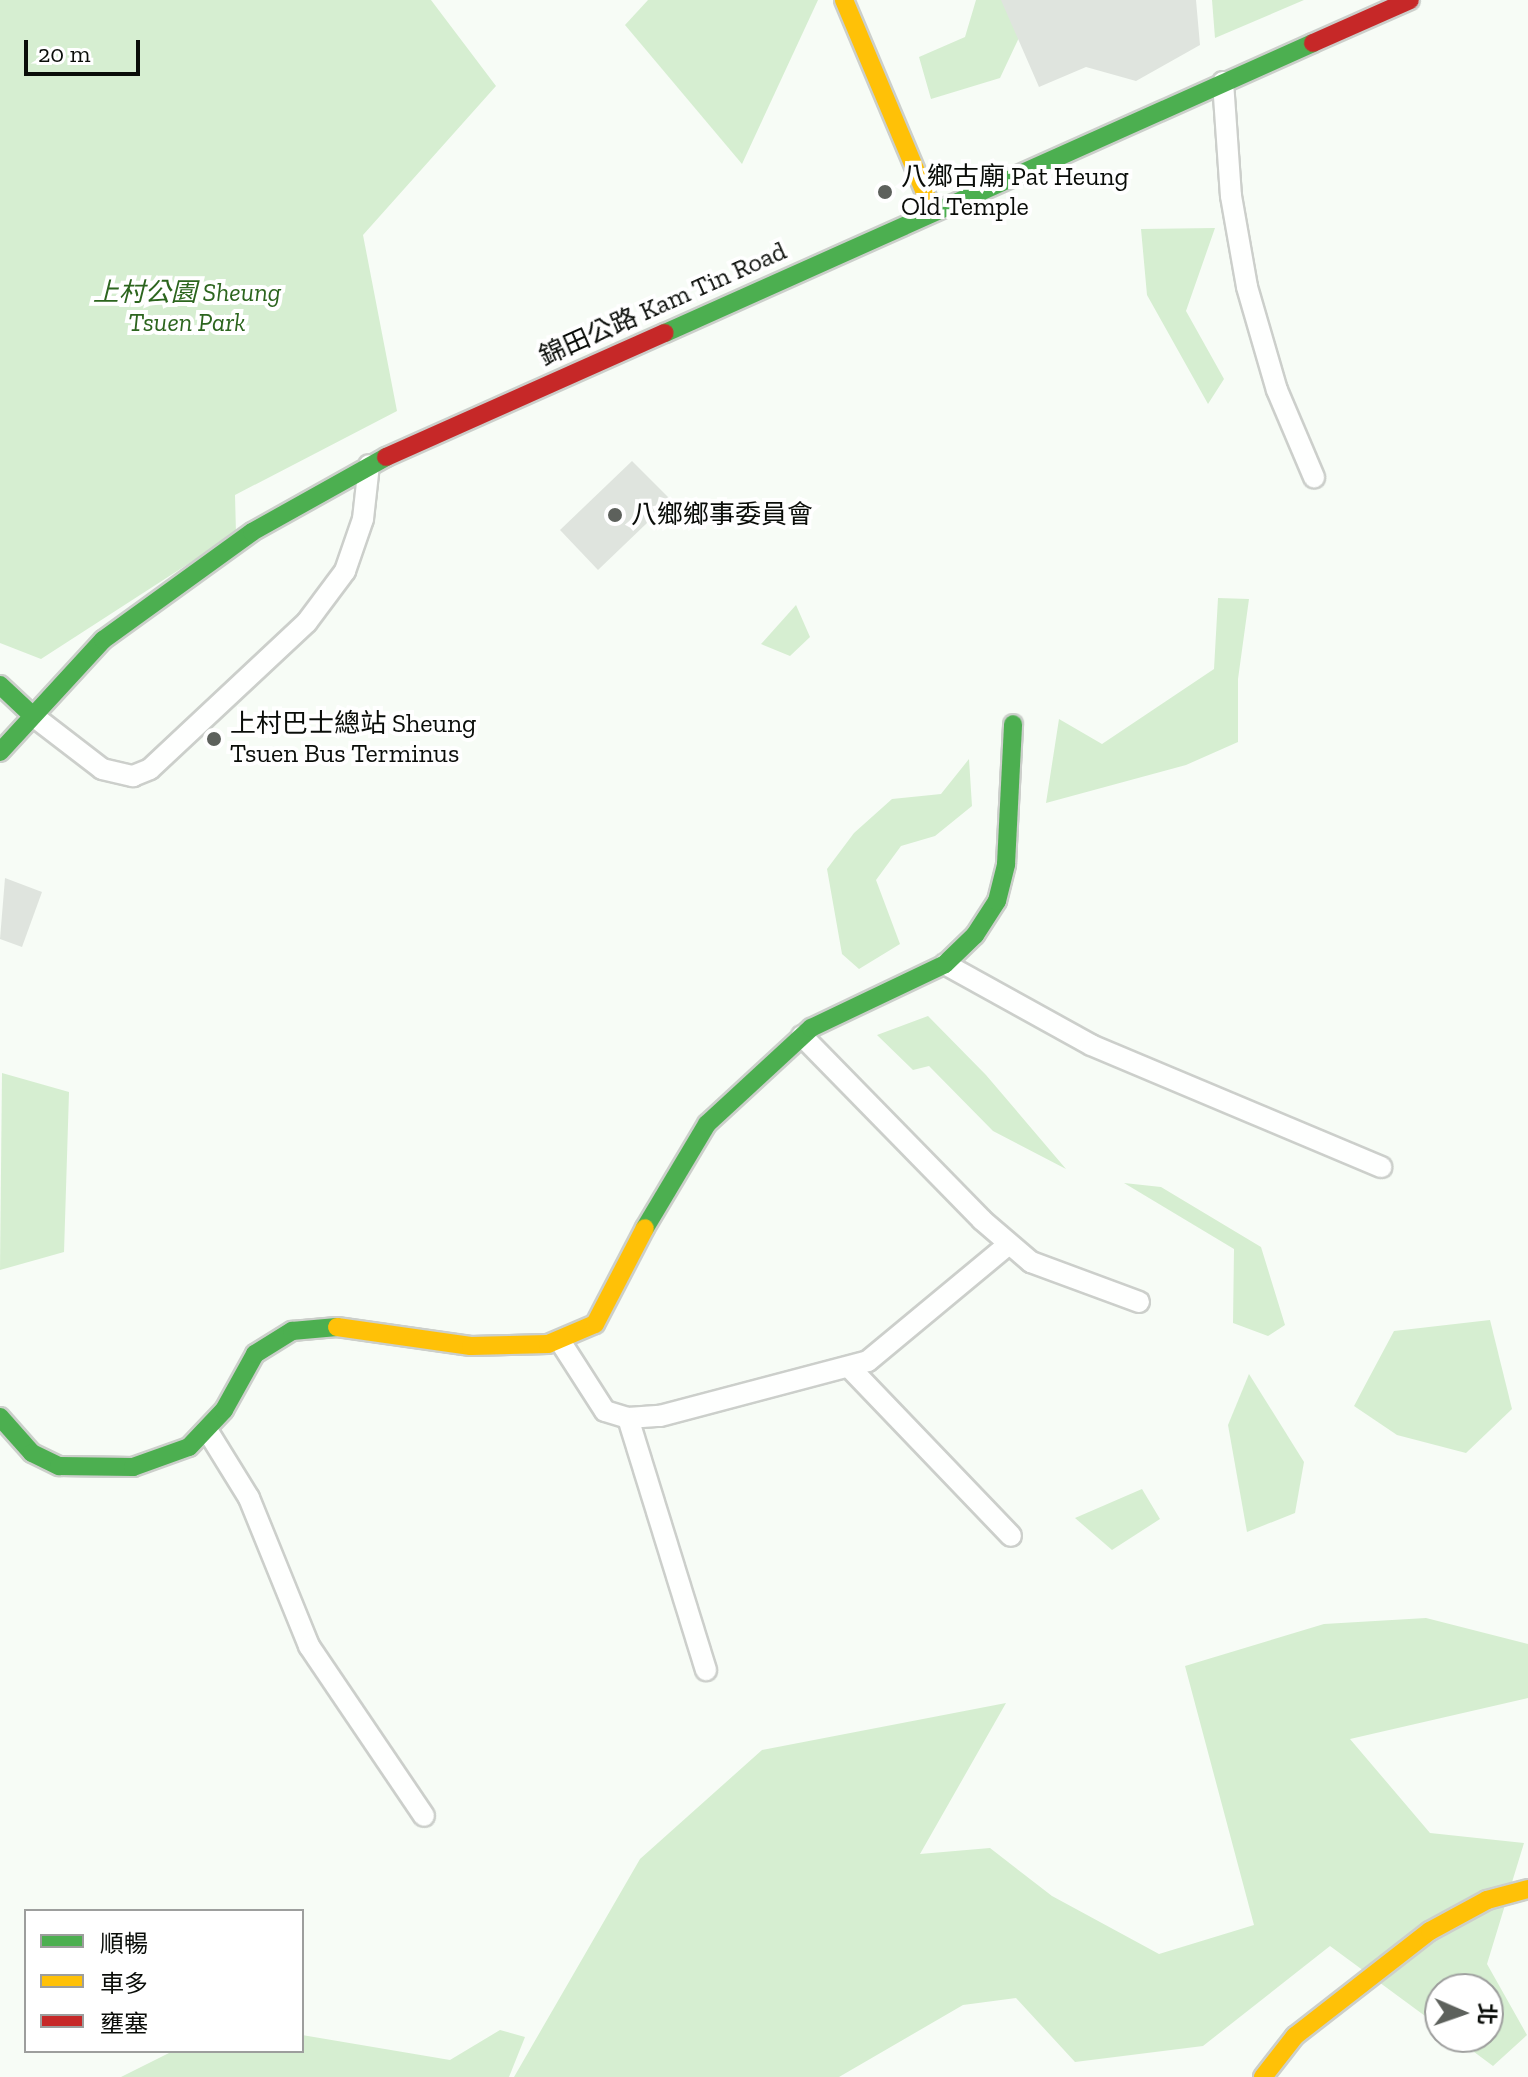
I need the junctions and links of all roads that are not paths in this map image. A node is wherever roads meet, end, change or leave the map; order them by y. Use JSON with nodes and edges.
{"nodes":[{"id":1,"x":844,"y":0,"type":"edge"},
{"id":2,"x":1410,"y":0,"type":"edge"},
{"id":3,"x":1223,"y":82,"type":"junction"},
{"id":4,"x":932,"y":209,"type":"junction"},
{"id":5,"x":369,"y":465,"type":"junction"},
{"id":6,"x":1314,"y":477,"type":"dead end"},
{"id":7,"x":0,"y":685,"type":"edge"},
{"id":8,"x":32,"y":715,"type":"junction"},
{"id":9,"x":1013,"y":724,"type":"dead end"},
{"id":10,"x":0,"y":752,"type":"edge"},
{"id":11,"x":945,"y":964,"type":"junction"},
{"id":12,"x":802,"y":1036,"type":"junction"},
{"id":13,"x":1381,"y":1167,"type":"dead end"},
{"id":14,"x":1009,"y":1244,"type":"junction"},
{"id":15,"x":1139,"y":1302,"type":"dead end"},
{"id":16,"x":560,"y":1341,"type":"junction"},
{"id":17,"x":851,"y":1369,"type":"junction"},
{"id":18,"x":0,"y":1417,"type":"edge"},
{"id":19,"x":628,"y":1418,"type":"junction"},
{"id":20,"x":207,"y":1430,"type":"junction"},
{"id":21,"x":1011,"y":1536,"type":"dead end"},
{"id":22,"x":706,"y":1670,"type":"dead end"},
{"id":23,"x":424,"y":1816,"type":"dead end"},
{"id":24,"x":1528,"y":1889,"type":"edge"},
{"id":25,"x":1263,"y":2077,"type":"edge"}],
"edges":[{"from":1,"to":4,"type":"street"},
{"from":2,"to":3,"type":"street","name":"錦田公路 Kam Tin Road"},
{"from":3,"to":4,"type":"street","name":"錦田公路 Kam Tin Road"},
{"from":3,"to":6,"type":"lane"},
{"from":4,"to":5,"type":"street","name":"錦田公路 Kam Tin Road"},
{"from":5,"to":8,"type":"street","name":"錦田公路 Kam Tin Road"},
{"from":5,"to":8,"type":"lane"},
{"from":7,"to":8,"type":"street"},
{"from":8,"to":10,"type":"street","name":"錦田公路 Kam Tin Road"},
{"from":9,"to":11,"type":"street"},
{"from":11,"to":12,"type":"street"},
{"from":11,"to":13,"type":"lane"},
{"from":12,"to":14,"type":"lane"},
{"from":12,"to":16,"type":"street"},
{"from":14,"to":15,"type":"lane"},
{"from":14,"to":17,"type":"lane"},
{"from":16,"to":19,"type":"lane"},
{"from":16,"to":20,"type":"street"},
{"from":17,"to":19,"type":"lane"},
{"from":17,"to":21,"type":"lane"},
{"from":18,"to":20,"type":"street"},
{"from":19,"to":22,"type":"lane"},
{"from":20,"to":23,"type":"lane"},
{"from":24,"to":25,"type":"street"}]}
